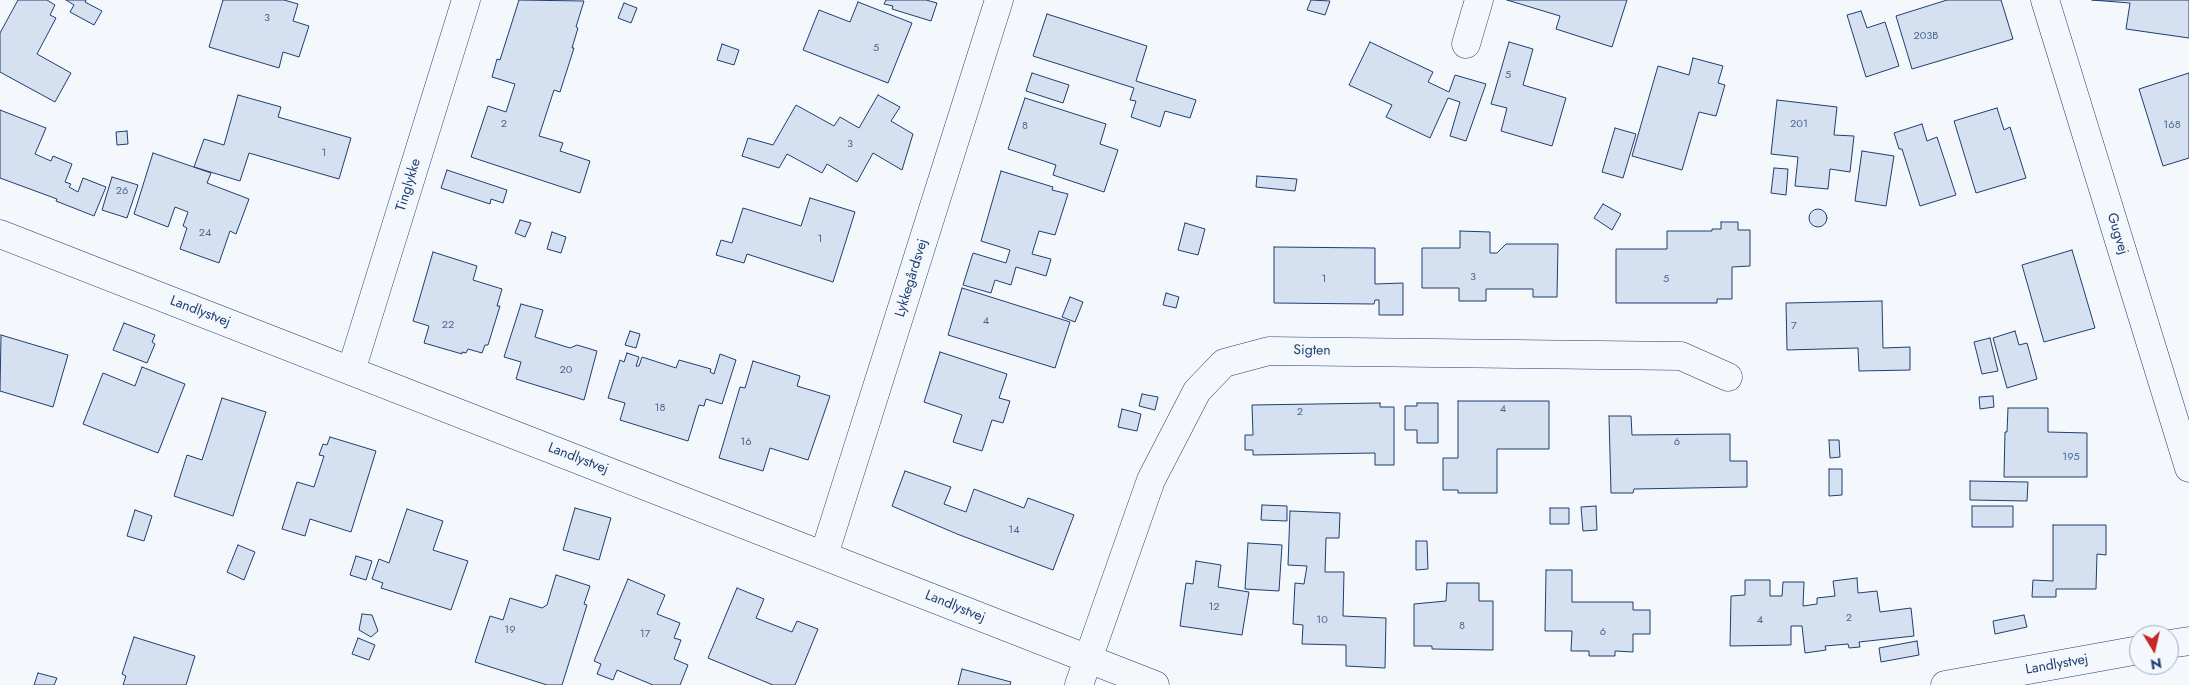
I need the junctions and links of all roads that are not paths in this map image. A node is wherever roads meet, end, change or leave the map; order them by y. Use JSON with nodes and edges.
{"nodes":[{"id":1,"x":466,"y":0,"type":"edge"},
{"id":2,"x":999,"y":0,"type":"edge"},
{"id":3,"x":1479,"y":0,"type":"edge"},
{"id":4,"x":2045,"y":0,"type":"edge"},
{"id":5,"x":1466,"y":44,"type":"dead end"},
{"id":6,"x":0,"y":234,"type":"edge"},
{"id":7,"x":351,"y":371,"type":"junction"},
{"id":8,"x":1728,"y":377,"type":"dead end"},
{"id":9,"x":2188,"y":465,"type":"edge"},
{"id":10,"x":824,"y":555,"type":"junction"},
{"id":11,"x":2129,"y":652,"type":"edge"},
{"id":12,"x":1083,"y":672,"type":"edge"},
{"id":13,"x":1155,"y":685,"type":"edge"},
{"id":14,"x":1946,"y":685,"type":"edge"}],
"edges":[{"from":1,"to":7,"type":"street","name":"Tinglykke"},
{"from":2,"to":10,"type":"street","name":"Lykkegårdsvej"},
{"from":3,"to":5,"type":"street"},
{"from":4,"to":9,"type":"street","name":"Gugvej"},
{"from":6,"to":7,"type":"street","name":"Landlystvej"},
{"from":7,"to":10,"type":"street","name":"Landlystvej"},
{"from":8,"to":12,"type":"street","name":"Sigten"},
{"from":10,"to":12,"type":"street","name":"Landlystvej"},
{"from":11,"to":14,"type":"street","name":"Landlystvej"},
{"from":12,"to":13,"type":"street","name":"Landlystvej"}]}
